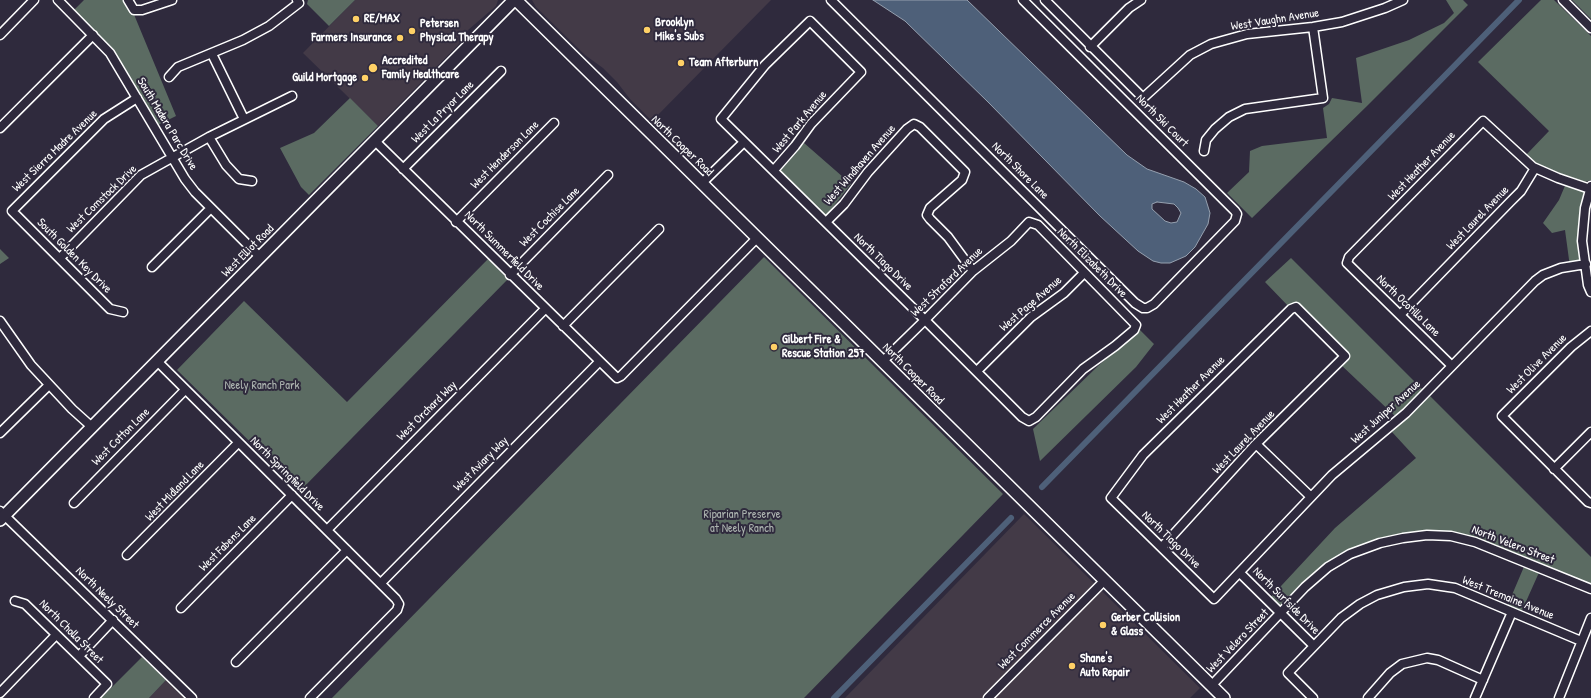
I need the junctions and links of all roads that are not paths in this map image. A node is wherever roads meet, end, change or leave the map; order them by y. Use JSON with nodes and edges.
{"nodes":[{"id":1,"x":34,"y":0,"type":"edge"},
{"id":2,"x":58,"y":0,"type":"edge"},
{"id":3,"x":128,"y":0,"type":"edge"},
{"id":4,"x":172,"y":0,"type":"edge"},
{"id":5,"x":515,"y":0,"type":"edge"},
{"id":6,"x":831,"y":0,"type":"edge"},
{"id":7,"x":1023,"y":0,"type":"edge"},
{"id":8,"x":1044,"y":0,"type":"edge"},
{"id":9,"x":1141,"y":0,"type":"edge"},
{"id":10,"x":1402,"y":0,"type":"edge"},
{"id":11,"x":1562,"y":0,"type":"edge"},
{"id":12,"x":298,"y":1,"type":"edge"},
{"id":13,"x":1313,"y":27,"type":"junction"},
{"id":14,"x":1591,"y":28,"type":"edge"},
{"id":15,"x":0,"y":35,"type":"edge"},
{"id":16,"x":93,"y":35,"type":"junction"},
{"id":17,"x":1090,"y":47,"type":"junction"},
{"id":18,"x":212,"y":54,"type":"junction"},
{"id":19,"x":501,"y":71,"type":"dead end"},
{"id":20,"x":169,"y":77,"type":"dead end"},
{"id":21,"x":292,"y":96,"type":"dead end"},
{"id":22,"x":137,"y":98,"type":"junction"},
{"id":23,"x":244,"y":119,"type":"junction"},
{"id":24,"x":721,"y":119,"type":"joint"},
{"id":25,"x":554,"y":123,"type":"dead end"},
{"id":26,"x":0,"y":128,"type":"edge"},
{"id":27,"x":209,"y":137,"type":"junction"},
{"id":28,"x":375,"y":141,"type":"junction"},
{"id":29,"x":744,"y":142,"type":"junction"},
{"id":30,"x":1204,"y":151,"type":"dead end"},
{"id":31,"x":172,"y":157,"type":"junction"},
{"id":32,"x":1535,"y":168,"type":"junction"},
{"id":33,"x":403,"y":169,"type":"junction"},
{"id":34,"x":774,"y":170,"type":"junction"},
{"id":35,"x":608,"y":176,"type":"dead end"},
{"id":36,"x":252,"y":181,"type":"dead end"},
{"id":37,"x":702,"y":183,"type":"junction"},
{"id":38,"x":1590,"y":187,"type":"edge"},
{"id":39,"x":210,"y":208,"type":"junction"},
{"id":40,"x":12,"y":211,"type":"joint"},
{"id":41,"x":456,"y":222,"type":"junction"},
{"id":42,"x":826,"y":222,"type":"junction"},
{"id":43,"x":1030,"y":222,"type":"joint"},
{"id":44,"x":659,"y":230,"type":"dead end"},
{"id":45,"x":757,"y":238,"type":"junction"},
{"id":46,"x":260,"y":257,"type":"junction"},
{"id":47,"x":60,"y":258,"type":"junction"},
{"id":48,"x":1195,"y":262,"type":"joint"},
{"id":49,"x":1347,"y":263,"type":"joint"},
{"id":50,"x":1586,"y":264,"type":"junction"},
{"id":51,"x":152,"y":267,"type":"dead end"},
{"id":52,"x":973,"y":271,"type":"junction"},
{"id":53,"x":1084,"y":273,"type":"junction"},
{"id":54,"x":510,"y":275,"type":"junction"},
{"id":55,"x":1591,"y":292,"type":"edge"},
{"id":56,"x":545,"y":309,"type":"junction"},
{"id":57,"x":123,"y":312,"type":"dead end"},
{"id":58,"x":1400,"y":315,"type":"junction"},
{"id":59,"x":925,"y":320,"type":"junction"},
{"id":60,"x":1,"y":326,"type":"edge"},
{"id":61,"x":562,"y":326,"type":"junction"},
{"id":62,"x":1591,"y":331,"type":"edge"},
{"id":63,"x":1345,"y":356,"type":"joint"},
{"id":64,"x":157,"y":362,"type":"junction"},
{"id":65,"x":599,"y":362,"type":"junction"},
{"id":66,"x":882,"y":362,"type":"junction"},
{"id":67,"x":1452,"y":366,"type":"junction"},
{"id":68,"x":977,"y":371,"type":"junction"},
{"id":69,"x":49,"y":385,"type":"junction"},
{"id":70,"x":185,"y":390,"type":"junction"},
{"id":71,"x":1029,"y":421,"type":"joint"},
{"id":72,"x":92,"y":427,"type":"junction"},
{"id":73,"x":1591,"y":432,"type":"edge"},
{"id":74,"x":0,"y":433,"type":"edge"},
{"id":75,"x":238,"y":443,"type":"junction"},
{"id":76,"x":1256,"y":444,"type":"junction"},
{"id":77,"x":1554,"y":469,"type":"junction"},
{"id":78,"x":292,"y":495,"type":"junction"},
{"id":79,"x":1310,"y":496,"type":"junction"},
{"id":80,"x":1110,"y":498,"type":"joint"},
{"id":81,"x":74,"y":503,"type":"dead end"},
{"id":82,"x":1591,"y":504,"type":"edge"},
{"id":83,"x":2,"y":515,"type":"edge"},
{"id":84,"x":326,"y":530,"type":"junction"},
{"id":85,"x":1162,"y":547,"type":"junction"},
{"id":86,"x":347,"y":550,"type":"junction"},
{"id":87,"x":127,"y":555,"type":"dead end"},
{"id":88,"x":1240,"y":573,"type":"junction"},
{"id":89,"x":1104,"y":581,"type":"junction"},
{"id":90,"x":381,"y":584,"type":"junction"},
{"id":91,"x":1591,"y":589,"type":"edge"},
{"id":92,"x":1214,"y":599,"type":"joint"},
{"id":93,"x":15,"y":601,"type":"dead end"},
{"id":94,"x":181,"y":608,"type":"dead end"},
{"id":95,"x":1512,"y":612,"type":"junction"},
{"id":96,"x":1281,"y":613,"type":"junction"},
{"id":97,"x":1591,"y":618,"type":"edge"},
{"id":98,"x":113,"y":620,"type":"junction"},
{"id":99,"x":56,"y":634,"type":"junction"},
{"id":100,"x":1581,"y":641,"type":"junction"},
{"id":101,"x":1314,"y":646,"type":"junction"},
{"id":102,"x":79,"y":656,"type":"junction"},
{"id":103,"x":236,"y":662,"type":"dead end"},
{"id":104,"x":1483,"y":680,"type":"junction"},
{"id":105,"x":1211,"y":686,"type":"junction"},
{"id":106,"x":0,"y":692,"type":"edge"},
{"id":107,"x":94,"y":698,"type":"edge"},
{"id":108,"x":192,"y":698,"type":"edge"},
{"id":109,"x":310,"y":698,"type":"edge"},
{"id":110,"x":988,"y":698,"type":"edge"},
{"id":111,"x":1224,"y":698,"type":"edge"},
{"id":112,"x":1313,"y":698,"type":"edge"},
{"id":113,"x":1368,"y":698,"type":"edge"},
{"id":114,"x":1475,"y":698,"type":"edge"},
{"id":115,"x":1559,"y":698,"type":"edge"}],
"edges":[{"from":1,"to":15,"type":"street"},
{"from":2,"to":16,"type":"street","name":"South Madera Parc Drive"},
{"from":3,"to":4,"type":"street"},
{"from":5,"to":28,"type":"main road","name":"West Elliot Road"},
{"from":5,"to":37,"type":"main road","name":"North Cooper Road"},
{"from":6,"to":48,"type":"street","name":"North Shore Lane"},
{"from":7,"to":48,"type":"street","name":"North Ski Court"},
{"from":8,"to":17,"type":"street"},
{"from":9,"to":17,"type":"street"},
{"from":10,"to":13,"type":"street","name":"West Vaughn Avenue"},
{"from":11,"to":14,"type":"street"},
{"from":12,"to":18,"type":"street"},
{"from":13,"to":17,"type":"street","name":"West Vaughn Avenue"},
{"from":13,"to":30,"type":"street"},
{"from":16,"to":22,"type":"street","name":"South Madera Parc Drive"},
{"from":16,"to":26,"type":"street"},
{"from":18,"to":20,"type":"street"},
{"from":18,"to":23,"type":"street"},
{"from":19,"to":33,"type":"street","name":"West La Pryor Lane"},
{"from":21,"to":23,"type":"street","name":"West Comstock Drive"},
{"from":22,"to":31,"type":"street","name":"South Madera Parc Drive"},
{"from":22,"to":40,"type":"street","name":"West Sierra Madre Avenue"},
{"from":23,"to":27,"type":"street","name":"West Comstock Drive"},
{"from":24,"to":29,"type":"street","name":"North Tiago Drive"},
{"from":24,"to":34,"type":"street","name":"West Park Avenue"},
{"from":25,"to":41,"type":"street","name":"West Henderson Lane"},
{"from":27,"to":31,"type":"street","name":"West Comstock Drive"},
{"from":27,"to":36,"type":"street"},
{"from":28,"to":33,"type":"street","name":"North Summerfield Drive"},
{"from":28,"to":46,"type":"main road","name":"West Elliot Road"},
{"from":29,"to":34,"type":"street","name":"North Tiago Drive"},
{"from":29,"to":37,"type":"street"},
{"from":31,"to":39,"type":"street","name":"South Madera Parc Drive"},
{"from":31,"to":47,"type":"street","name":"West Comstock Drive"},
{"from":32,"to":38,"type":"street"},
{"from":32,"to":49,"type":"street","name":"West Heather Avenue"},
{"from":32,"to":58,"type":"street","name":"West Laurel Avenue"},
{"from":33,"to":41,"type":"street","name":"North Summerfield Drive"},
{"from":34,"to":42,"type":"street","name":"North Tiago Drive"},
{"from":35,"to":54,"type":"street","name":"West Cochise Lane"},
{"from":37,"to":45,"type":"main road","name":"North Cooper Road"},
{"from":38,"to":50,"type":"street"},
{"from":39,"to":46,"type":"street","name":"South Madera Parc Drive"},
{"from":39,"to":51,"type":"street"},
{"from":40,"to":47,"type":"street","name":"South Golden Key Drive"},
{"from":41,"to":54,"type":"street","name":"North Summerfield Drive"},
{"from":42,"to":52,"type":"street","name":"West Windhaven Avenue"},
{"from":42,"to":59,"type":"street","name":"North Tiago Drive"},
{"from":43,"to":52,"type":"street","name":"West Straford Avenue"},
{"from":43,"to":53,"type":"street","name":"North Elizabeth Drive"},
{"from":44,"to":61,"type":"street"},
{"from":45,"to":65,"type":"street","name":"North Summerfield Drive"},
{"from":45,"to":66,"type":"main road","name":"North Cooper Road"},
{"from":46,"to":64,"type":"main road","name":"West Elliot Road"},
{"from":47,"to":57,"type":"street","name":"South Golden Key Drive"},
{"from":49,"to":58,"type":"street","name":"North Ocotillo Lane"},
{"from":50,"to":55,"type":"street"},
{"from":50,"to":67,"type":"street","name":"West Juniper Avenue"},
{"from":52,"to":59,"type":"street","name":"West Straford Avenue"},
{"from":53,"to":68,"type":"street","name":"West Page Avenue"},
{"from":53,"to":71,"type":"street","name":"North Elizabeth Drive"},
{"from":54,"to":56,"type":"street","name":"North Summerfield Drive"},
{"from":56,"to":61,"type":"street","name":"North Summerfield Drive"},
{"from":56,"to":84,"type":"street","name":"West Orchard Way"},
{"from":58,"to":67,"type":"street","name":"North Ocotillo Lane"},
{"from":59,"to":66,"type":"street","name":"West Straford Avenue"},
{"from":59,"to":68,"type":"street","name":"North Tiago Drive"},
{"from":60,"to":69,"type":"street"},
{"from":61,"to":65,"type":"street","name":"North Summerfield Drive"},
{"from":62,"to":77,"type":"street","name":"West Olive Avenue"},
{"from":63,"to":76,"type":"street","name":"West Laurel Avenue"},
{"from":63,"to":80,"type":"street","name":"West Heather Avenue"},
{"from":64,"to":70,"type":"street","name":"North Springfield Drive"},
{"from":64,"to":72,"type":"main road","name":"West Elliot Road"},
{"from":65,"to":90,"type":"street","name":"West Aviary Way"},
{"from":66,"to":89,"type":"main road","name":"North Cooper Road"},
{"from":67,"to":79,"type":"street","name":"West Juniper Avenue"},
{"from":68,"to":71,"type":"street","name":"North Tiago Drive"},
{"from":69,"to":72,"type":"street"},
{"from":69,"to":74,"type":"street"},
{"from":70,"to":75,"type":"street","name":"North Springfield Drive"},
{"from":70,"to":81,"type":"street","name":"West Cotton Lane"},
{"from":72,"to":83,"type":"main road","name":"West Elliot Road"},
{"from":73,"to":77,"type":"street"},
{"from":75,"to":78,"type":"street","name":"North Springfield Drive"},
{"from":75,"to":87,"type":"street","name":"West Midland Lane"},
{"from":76,"to":79,"type":"street"},
{"from":76,"to":85,"type":"street","name":"West Laurel Avenue"},
{"from":77,"to":82,"type":"street"},
{"from":78,"to":84,"type":"street","name":"North Springfield Drive"},
{"from":78,"to":94,"type":"street","name":"West Fabens Lane"},
{"from":79,"to":88,"type":"street","name":"West Juniper Avenue"},
{"from":80,"to":85,"type":"street","name":"North Tiago Drive"},
{"from":83,"to":98,"type":"street","name":"North Neely Street"},
{"from":84,"to":86,"type":"street","name":"North Springfield Drive"},
{"from":85,"to":92,"type":"street","name":"North Tiago Drive"},
{"from":86,"to":90,"type":"street","name":"North Springfield Drive"},
{"from":86,"to":103,"type":"street"},
{"from":88,"to":92,"type":"street","name":"West Juniper Avenue"},
{"from":88,"to":96,"type":"street","name":"North Surfside Drive"},
{"from":89,"to":105,"type":"main road","name":"North Cooper Road"},
{"from":89,"to":110,"type":"street","name":"West Commerce Avenue"},
{"from":90,"to":109,"type":"street","name":"North Springfield Drive"},
{"from":91,"to":96,"type":"street","name":"North Velero Street"},
{"from":93,"to":99,"type":"street","name":"North Cholla Street"},
{"from":95,"to":100,"type":"street","name":"West Tremaine Avenue"},
{"from":95,"to":101,"type":"street","name":"West Tremaine Avenue"},
{"from":95,"to":104,"type":"street"},
{"from":96,"to":101,"type":"street","name":"North Surfside Drive"},
{"from":96,"to":105,"type":"street","name":"West Velero Street"},
{"from":97,"to":100,"type":"street"},
{"from":98,"to":102,"type":"street"},
{"from":98,"to":108,"type":"street","name":"North Neely Street"},
{"from":99,"to":102,"type":"street","name":"North Cholla Street"},
{"from":99,"to":106,"type":"street"},
{"from":100,"to":115,"type":"street"},
{"from":101,"to":112,"type":"street","name":"West Tremaine Avenue"},
{"from":102,"to":107,"type":"street","name":"North Cholla Street"},
{"from":104,"to":113,"type":"street"},
{"from":104,"to":114,"type":"street"},
{"from":105,"to":111,"type":"main road","name":"North Cooper Road"}]}
